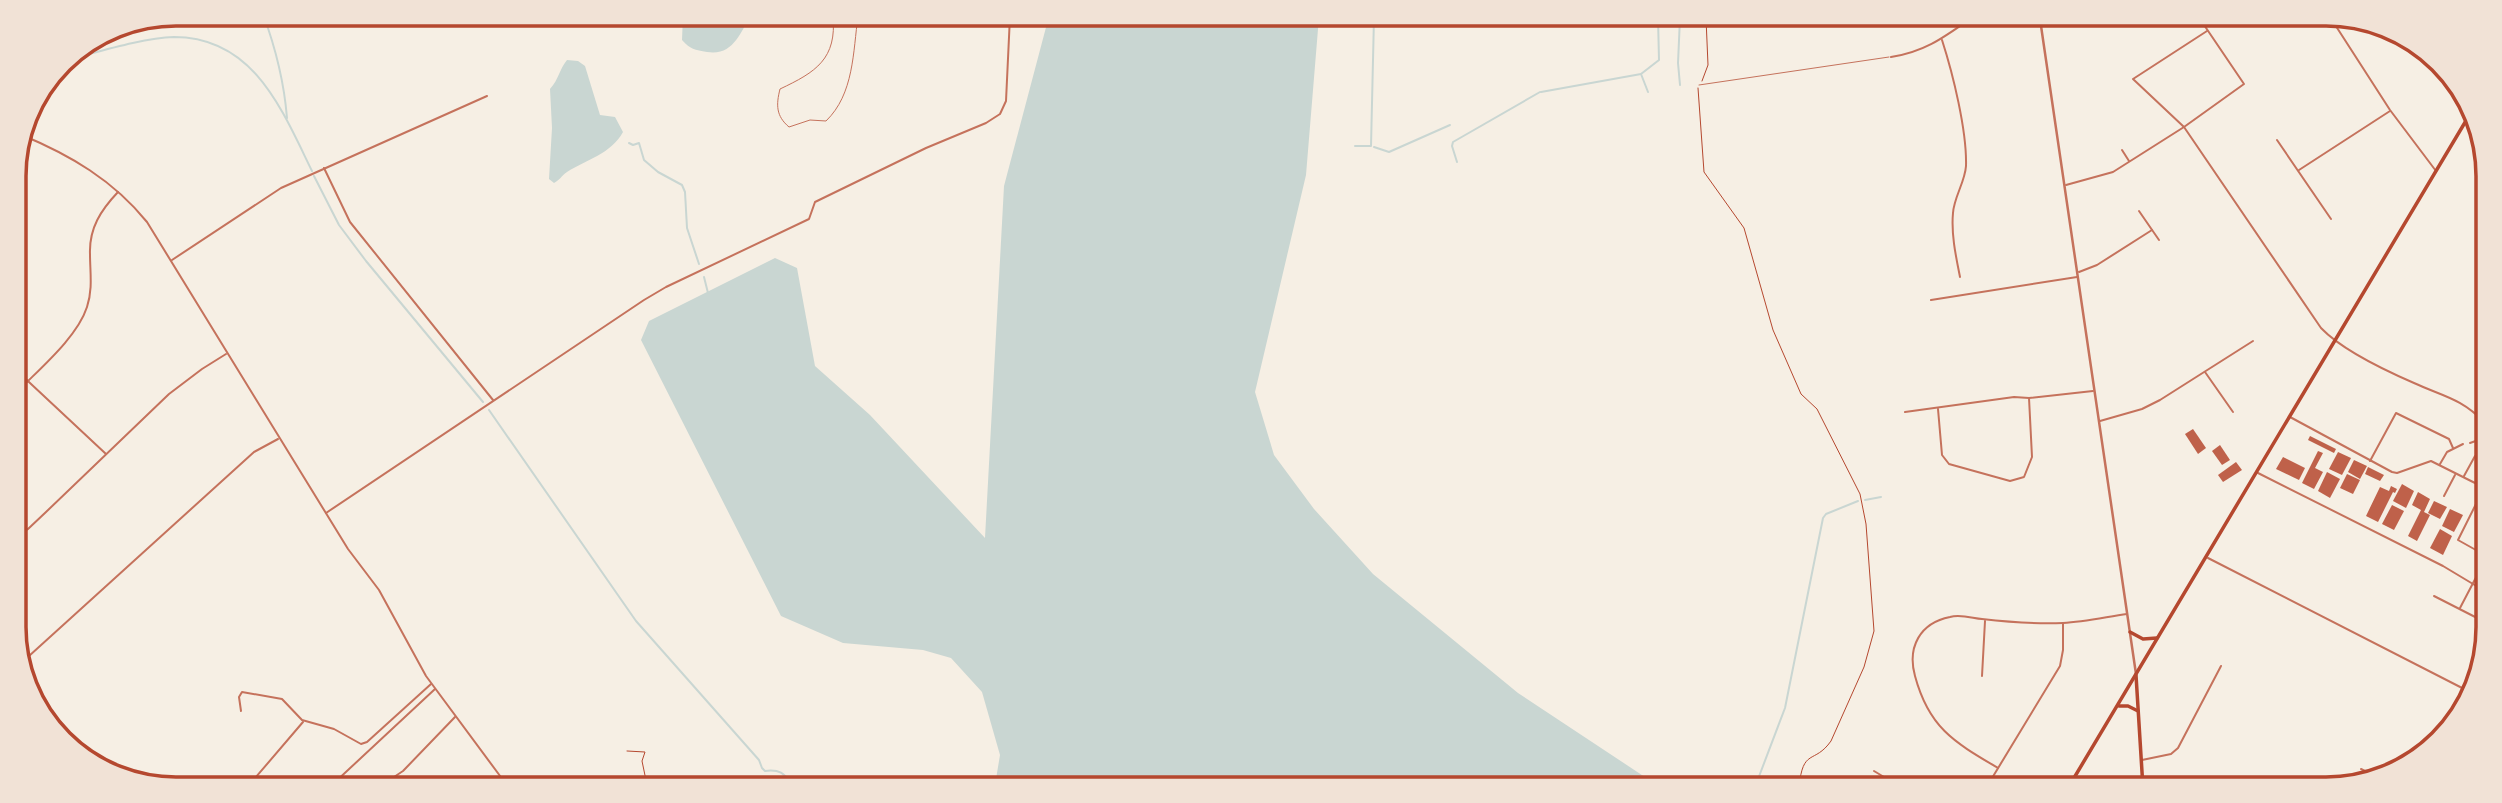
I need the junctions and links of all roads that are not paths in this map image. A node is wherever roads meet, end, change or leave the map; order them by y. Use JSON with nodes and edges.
{"nodes":[{"id":1,"x":833,"y":26,"type":"edge"},
{"id":2,"x":856,"y":26,"type":"edge"},
{"id":3,"x":1010,"y":26,"type":"edge"},
{"id":4,"x":1961,"y":26,"type":"edge"},
{"id":5,"x":2042,"y":26,"type":"edge"},
{"id":6,"x":2204,"y":26,"type":"edge"},
{"id":7,"x":2337,"y":27,"type":"edge"},
{"id":8,"x":2207,"y":31,"type":"junction"},
{"id":9,"x":1942,"y":40,"type":"junction"},
{"id":10,"x":1891,"y":57,"type":"joint"},
{"id":11,"x":1699,"y":85,"type":"road end"},
{"id":12,"x":487,"y":96,"type":"dead end"},
{"id":13,"x":2390,"y":110,"type":"junction"},
{"id":14,"x":2465,"y":122,"type":"edge"},
{"id":15,"x":2184,"y":127,"type":"junction"},
{"id":16,"x":31,"y":139,"type":"edge"},
{"id":17,"x":2277,"y":140,"type":"dead end"},
{"id":18,"x":2122,"y":150,"type":"dead end"},
{"id":19,"x":2130,"y":162,"type":"junction"},
{"id":20,"x":324,"y":168,"type":"junction"},
{"id":21,"x":2299,"y":170,"type":"junction"},
{"id":22,"x":2436,"y":171,"type":"junction"},
{"id":23,"x":2065,"y":186,"type":"junction"},
{"id":24,"x":119,"y":191,"type":"junction"},
{"id":25,"x":2139,"y":211,"type":"dead end"},
{"id":26,"x":2331,"y":219,"type":"dead end"},
{"id":27,"x":2152,"y":229,"type":"junction"},
{"id":28,"x":2159,"y":240,"type":"dead end"},
{"id":29,"x":172,"y":260,"type":"junction"},
{"id":30,"x":2078,"y":275,"type":"junction"},
{"id":31,"x":1960,"y":277,"type":"dead end"},
{"id":32,"x":1931,"y":300,"type":"dead end"},
{"id":33,"x":2253,"y":341,"type":"dead end"},
{"id":34,"x":2334,"y":342,"type":"junction"},
{"id":35,"x":227,"y":354,"type":"junction"},
{"id":36,"x":2205,"y":372,"type":"junction"},
{"id":37,"x":28,"y":381,"type":"joint"},
{"id":38,"x":2094,"y":390,"type":"junction"},
{"id":39,"x":2029,"y":398,"type":"junction"},
{"id":40,"x":494,"y":401,"type":"junction"},
{"id":41,"x":1938,"y":409,"type":"junction"},
{"id":42,"x":1905,"y":412,"type":"dead end"},
{"id":43,"x":2233,"y":412,"type":"dead end"},
{"id":44,"x":2476,"y":414,"type":"edge"},
{"id":45,"x":2290,"y":417,"type":"junction"},
{"id":46,"x":2099,"y":421,"type":"junction"},
{"id":47,"x":279,"y":438,"type":"junction"},
{"id":48,"x":2476,"y":441,"type":"edge"},
{"id":49,"x":2470,"y":443,"type":"dead end"},
{"id":50,"x":2463,"y":444,"type":"dead end"},
{"id":51,"x":2454,"y":448,"type":"junction"},
{"id":52,"x":106,"y":454,"type":"junction"},
{"id":53,"x":2475,"y":456,"type":"dead end"},
{"id":54,"x":2370,"y":461,"type":"junction"},
{"id":55,"x":2440,"y":465,"type":"junction"},
{"id":56,"x":2257,"y":472,"type":"junction"},
{"id":57,"x":2456,"y":474,"type":"junction"},
{"id":58,"x":2464,"y":477,"type":"junction"},
{"id":59,"x":2476,"y":485,"type":"edge"},
{"id":60,"x":2444,"y":496,"type":"dead end"},
{"id":61,"x":2476,"y":503,"type":"edge"},
{"id":62,"x":326,"y":513,"type":"junction"},
{"id":63,"x":26,"y":529,"type":"edge"},
{"id":64,"x":2476,"y":550,"type":"edge"},
{"id":65,"x":2207,"y":557,"type":"junction"},
{"id":66,"x":2476,"y":577,"type":"edge"},
{"id":67,"x":2472,"y":584,"type":"junction"},
{"id":68,"x":2476,"y":586,"type":"edge"},
{"id":69,"x":2434,"y":596,"type":"dead end"},
{"id":70,"x":2460,"y":609,"type":"junction"},
{"id":71,"x":2128,"y":614,"type":"junction"},
{"id":72,"x":2476,"y":617,"type":"edge"},
{"id":73,"x":1985,"y":620,"type":"junction"},
{"id":74,"x":2063,"y":623,"type":"junction"},
{"id":75,"x":2130,"y":632,"type":"junction"},
{"id":76,"x":2159,"y":638,"type":"junction"},
{"id":77,"x":29,"y":656,"type":"edge"},
{"id":78,"x":2221,"y":666,"type":"dead end"},
{"id":79,"x":2136,"y":674,"type":"junction"},
{"id":80,"x":1982,"y":676,"type":"dead end"},
{"id":81,"x":432,"y":684,"type":"junction"},
{"id":82,"x":2462,"y":688,"type":"edge"},
{"id":83,"x":435,"y":689,"type":"junction"},
{"id":84,"x":2117,"y":707,"type":"junction"},
{"id":85,"x":242,"y":710,"type":"dead end"},
{"id":86,"x":2139,"y":712,"type":"junction"},
{"id":87,"x":456,"y":716,"type":"junction"},
{"id":88,"x":304,"y":721,"type":"junction"},
{"id":89,"x":365,"y":743,"type":"junction"},
{"id":90,"x":370,"y":749,"type":"junction"},
{"id":91,"x":2142,"y":760,"type":"junction"},
{"id":92,"x":1998,"y":768,"type":"junction"},
{"id":93,"x":2361,"y":769,"type":"dead end"},
{"id":94,"x":1874,"y":771,"type":"dead end"},
{"id":95,"x":2365,"y":771,"type":"edge"},
{"id":96,"x":1883,"y":776,"type":"edge"},
{"id":97,"x":1993,"y":776,"type":"edge"},
{"id":98,"x":2075,"y":776,"type":"edge"},
{"id":99,"x":2143,"y":776,"type":"edge"},
{"id":100,"x":256,"y":777,"type":"edge"},
{"id":101,"x":340,"y":777,"type":"edge"},
{"id":102,"x":394,"y":777,"type":"edge"},
{"id":103,"x":501,"y":777,"type":"edge"}],
"edges":[{"from":1,"to":2,"type":"lane"},
{"from":3,"to":40,"type":"street"},
{"from":4,"to":9,"type":"street"},
{"from":5,"to":23,"type":"street"},
{"from":6,"to":8,"type":"street"},
{"from":7,"to":13,"type":"street"},
{"from":8,"to":15,"type":"street"},
{"from":8,"to":15,"type":"street"},
{"from":9,"to":10,"type":"street"},
{"from":9,"to":31,"type":"street"},
{"from":10,"to":11,"type":"lane"},
{"from":12,"to":20,"type":"street"},
{"from":13,"to":21,"type":"street"},
{"from":13,"to":22,"type":"street"},
{"from":14,"to":22,"type":"main road"},
{"from":15,"to":19,"type":"street"},
{"from":15,"to":34,"type":"street"},
{"from":16,"to":24,"type":"street"},
{"from":17,"to":21,"type":"street"},
{"from":18,"to":19,"type":"street"},
{"from":19,"to":23,"type":"street"},
{"from":20,"to":29,"type":"street"},
{"from":20,"to":40,"type":"street"},
{"from":21,"to":26,"type":"street"},
{"from":22,"to":34,"type":"main road"},
{"from":23,"to":30,"type":"street"},
{"from":24,"to":29,"type":"street"},
{"from":24,"to":37,"type":"street"},
{"from":25,"to":27,"type":"street"},
{"from":27,"to":28,"type":"street"},
{"from":27,"to":30,"type":"street"},
{"from":29,"to":35,"type":"street"},
{"from":30,"to":32,"type":"street"},
{"from":30,"to":38,"type":"street"},
{"from":33,"to":36,"type":"street"},
{"from":34,"to":44,"type":"street"},
{"from":34,"to":45,"type":"main road"},
{"from":35,"to":47,"type":"street"},
{"from":35,"to":52,"type":"street"},
{"from":36,"to":43,"type":"street"},
{"from":36,"to":46,"type":"street"},
{"from":37,"to":52,"type":"street"},
{"from":38,"to":39,"type":"street"},
{"from":38,"to":46,"type":"street"},
{"from":39,"to":41,"type":"street"},
{"from":39,"to":41,"type":"street"},
{"from":40,"to":62,"type":"street"},
{"from":41,"to":42,"type":"street"},
{"from":45,"to":54,"type":"street"},
{"from":45,"to":56,"type":"main road"},
{"from":46,"to":71,"type":"street"},
{"from":47,"to":62,"type":"street"},
{"from":47,"to":77,"type":"street"},
{"from":48,"to":49,"type":"street"},
{"from":50,"to":51,"type":"street"},
{"from":51,"to":54,"type":"street"},
{"from":51,"to":55,"type":"street"},
{"from":52,"to":63,"type":"street"},
{"from":53,"to":58,"type":"street"},
{"from":54,"to":55,"type":"street"},
{"from":55,"to":57,"type":"street"},
{"from":56,"to":65,"type":"main road"},
{"from":56,"to":67,"type":"street"},
{"from":57,"to":58,"type":"street"},
{"from":57,"to":60,"type":"street"},
{"from":58,"to":59,"type":"street"},
{"from":61,"to":64,"type":"street"},
{"from":62,"to":81,"type":"street"},
{"from":65,"to":76,"type":"main road"},
{"from":65,"to":82,"type":"street"},
{"from":66,"to":67,"type":"street"},
{"from":67,"to":68,"type":"street"},
{"from":67,"to":70,"type":"street"},
{"from":69,"to":70,"type":"street"},
{"from":70,"to":72,"type":"street"},
{"from":71,"to":74,"type":"street"},
{"from":71,"to":75,"type":"street"},
{"from":73,"to":74,"type":"street"},
{"from":73,"to":80,"type":"street"},
{"from":73,"to":92,"type":"street"},
{"from":74,"to":92,"type":"street"},
{"from":75,"to":76,"type":"main road"},
{"from":75,"to":79,"type":"street"},
{"from":76,"to":79,"type":"main road"},
{"from":78,"to":91,"type":"street"},
{"from":79,"to":84,"type":"main road"},
{"from":79,"to":86,"type":"main road"},
{"from":81,"to":83,"type":"street"},
{"from":81,"to":89,"type":"street"},
{"from":83,"to":87,"type":"street"},
{"from":83,"to":90,"type":"street"},
{"from":84,"to":86,"type":"main road"},
{"from":84,"to":98,"type":"main road"},
{"from":85,"to":88,"type":"street"},
{"from":86,"to":91,"type":"main road"},
{"from":87,"to":102,"type":"street"},
{"from":87,"to":103,"type":"street"},
{"from":88,"to":89,"type":"street"},
{"from":88,"to":100,"type":"street"},
{"from":89,"to":90,"type":"street"},
{"from":90,"to":101,"type":"street"},
{"from":91,"to":99,"type":"main road"},
{"from":92,"to":97,"type":"street"},
{"from":93,"to":95,"type":"street"},
{"from":94,"to":96,"type":"street"}]}
